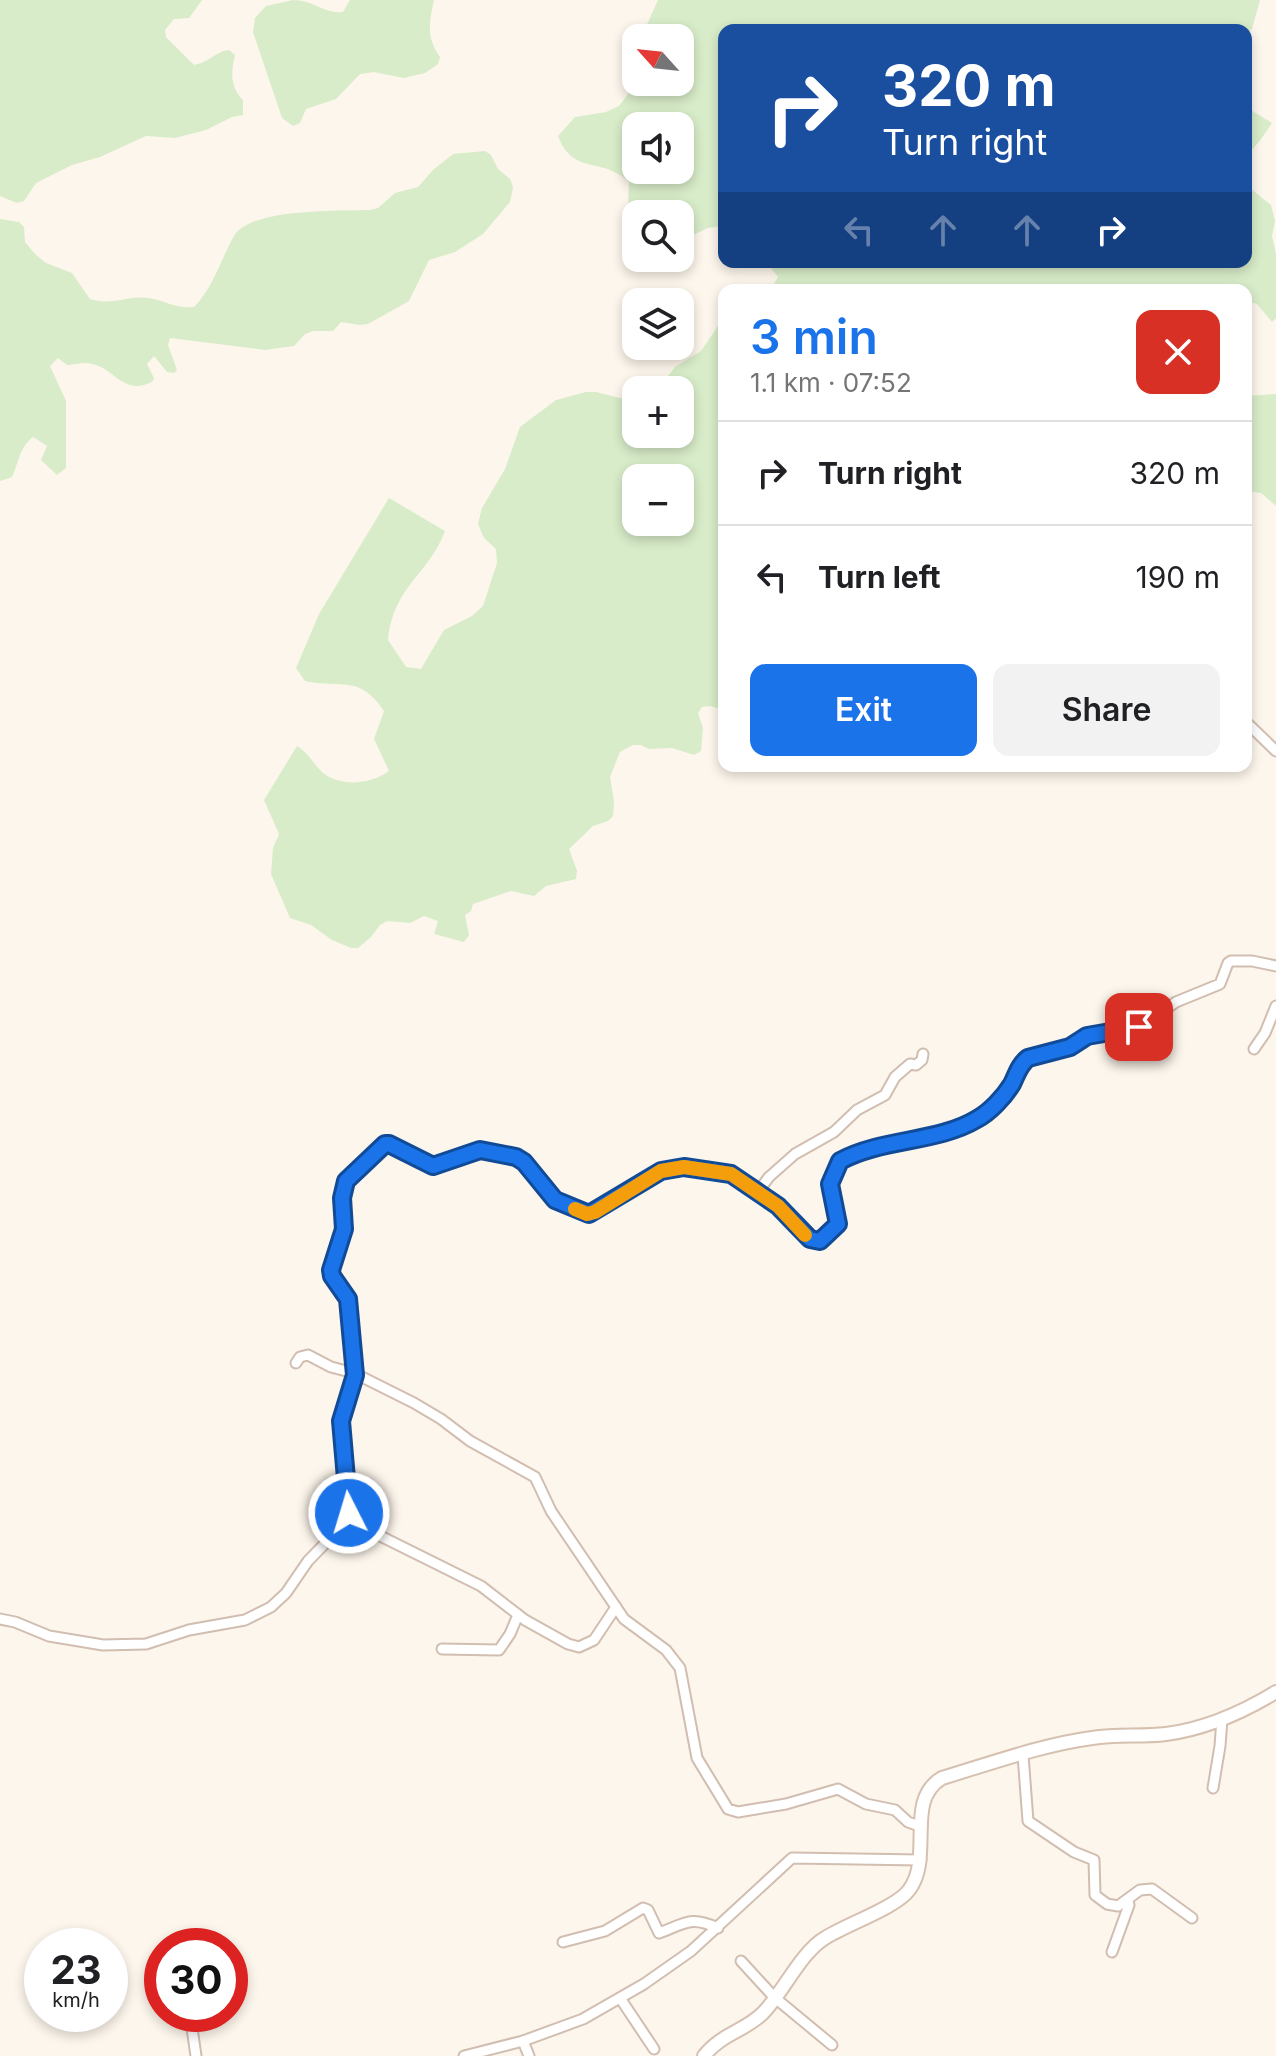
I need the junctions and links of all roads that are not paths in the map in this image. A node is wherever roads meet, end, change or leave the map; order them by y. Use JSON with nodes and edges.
{"nodes":[{"id":1,"x":1252,"y":728,"type":"edge"},
{"id":2,"x":1276,"y":751,"type":"edge"},
{"id":3,"x":1276,"y":966,"type":"edge"},
{"id":4,"x":1276,"y":1006,"type":"edge"},
{"id":5,"x":1254,"y":1049,"type":"dead end"},
{"id":6,"x":923,"y":1054,"type":"dead end"},
{"id":7,"x":757,"y":1193,"type":"junction"},
{"id":8,"x":296,"y":1363,"type":"dead end"},
{"id":9,"x":354,"y":1373,"type":"junction"},
{"id":10,"x":346,"y":1519,"type":"junction"},
{"id":11,"x":616,"y":1607,"type":"junction"},
{"id":12,"x":518,"y":1615,"type":"junction"},
{"id":13,"x":0,"y":1619,"type":"edge"},
{"id":14,"x":442,"y":1649,"type":"dead end"},
{"id":15,"x":1276,"y":1692,"type":"edge"},
{"id":16,"x":1222,"y":1719,"type":"junction"},
{"id":17,"x":1023,"y":1755,"type":"junction"},
{"id":18,"x":1213,"y":1788,"type":"dead end"},
{"id":19,"x":922,"y":1827,"type":"junction"},
{"id":20,"x":921,"y":1860,"type":"junction"},
{"id":21,"x":1128,"y":1901,"type":"junction"},
{"id":22,"x":1192,"y":1918,"type":"dead end"},
{"id":23,"x":718,"y":1928,"type":"junction"},
{"id":24,"x":563,"y":1942,"type":"dead end"},
{"id":25,"x":1112,"y":1952,"type":"dead end"},
{"id":26,"x":741,"y":1961,"type":"dead end"},
{"id":27,"x":774,"y":1997,"type":"junction"},
{"id":28,"x":620,"y":1998,"type":"junction"},
{"id":29,"x":193,"y":2032,"type":"edge"},
{"id":30,"x":523,"y":2041,"type":"junction"},
{"id":31,"x":832,"y":2045,"type":"dead end"},
{"id":32,"x":654,"y":2049,"type":"dead end"},
{"id":33,"x":196,"y":2056,"type":"edge"},
{"id":34,"x":464,"y":2056,"type":"edge"},
{"id":35,"x":529,"y":2056,"type":"edge"},
{"id":36,"x":704,"y":2056,"type":"edge"}],
"edges":[{"from":1,"to":2,"type":"street"},
{"from":3,"to":7,"type":"street"},
{"from":4,"to":5,"type":"street"},
{"from":6,"to":7,"type":"street"},
{"from":7,"to":9,"type":"street"},
{"from":8,"to":9,"type":"street"},
{"from":9,"to":10,"type":"street"},
{"from":9,"to":11,"type":"street"},
{"from":10,"to":12,"type":"street"},
{"from":10,"to":13,"type":"street"},
{"from":11,"to":12,"type":"street"},
{"from":11,"to":19,"type":"street"},
{"from":12,"to":14,"type":"street"},
{"from":15,"to":16,"type":"street"},
{"from":16,"to":17,"type":"street"},
{"from":16,"to":18,"type":"street"},
{"from":17,"to":19,"type":"street"},
{"from":17,"to":21,"type":"street"},
{"from":19,"to":20,"type":"street"},
{"from":20,"to":23,"type":"street"},
{"from":20,"to":27,"type":"street"},
{"from":21,"to":22,"type":"street"},
{"from":21,"to":25,"type":"street"},
{"from":23,"to":24,"type":"street"},
{"from":23,"to":28,"type":"street"},
{"from":26,"to":27,"type":"street"},
{"from":27,"to":31,"type":"street"},
{"from":27,"to":36,"type":"street"},
{"from":28,"to":30,"type":"street"},
{"from":28,"to":32,"type":"street"},
{"from":29,"to":33,"type":"street"},
{"from":30,"to":34,"type":"street"},
{"from":30,"to":35,"type":"street"}]}
